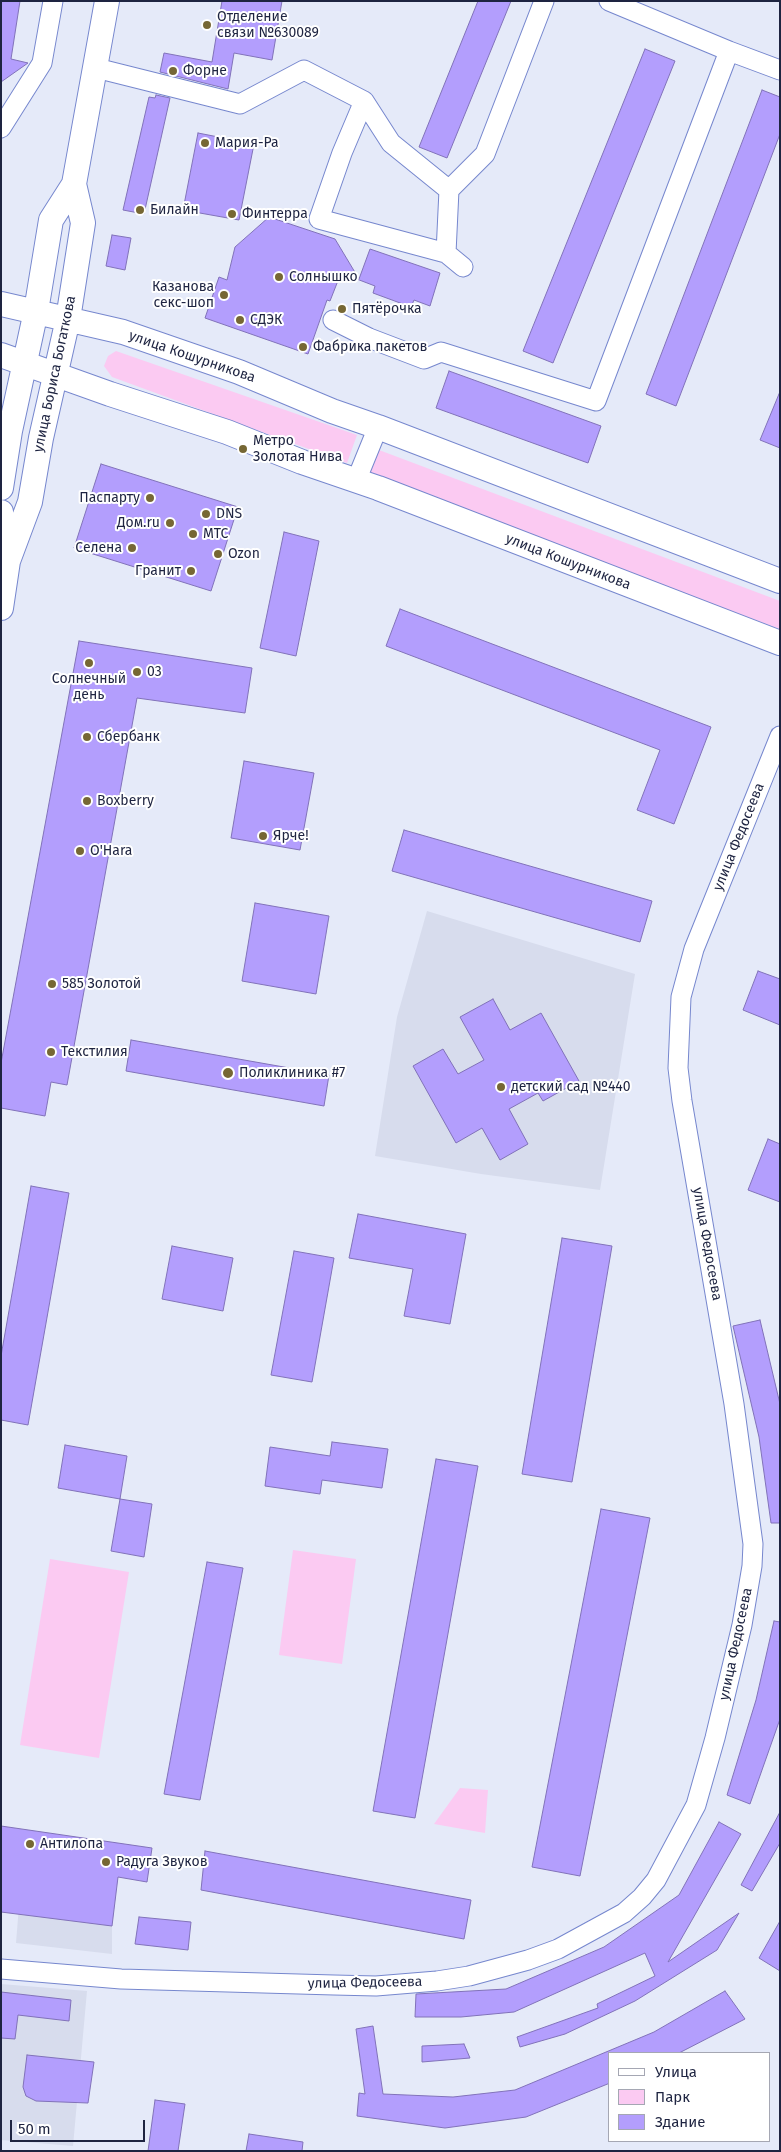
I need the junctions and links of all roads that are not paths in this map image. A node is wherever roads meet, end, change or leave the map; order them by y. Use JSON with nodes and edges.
{"nodes":[{"id":1,"x":53,"y":1,"type":"edge"},
{"id":2,"x":107,"y":1,"type":"edge"},
{"id":3,"x":544,"y":1,"type":"edge"},
{"id":4,"x":609,"y":1,"type":"edge"},
{"id":5,"x":729,"y":51,"type":"junction"},
{"id":6,"x":96,"y":68,"type":"junction"},
{"id":7,"x":780,"y":70,"type":"edge"},
{"id":8,"x":364,"y":101,"type":"junction"},
{"id":9,"x":1,"y":128,"type":"edge"},
{"id":10,"x":74,"y":184,"type":"junction"},
{"id":11,"x":449,"y":190,"type":"junction"},
{"id":12,"x":446,"y":253,"type":"junction"},
{"id":13,"x":464,"y":267,"type":"dead end"},
{"id":14,"x":1,"y":304,"type":"edge"},
{"id":15,"x":36,"y":311,"type":"junction"},
{"id":16,"x":68,"y":319,"type":"junction"},
{"id":17,"x":333,"y":320,"type":"dead end"},
{"id":18,"x":1,"y":355,"type":"edge"},
{"id":19,"x":26,"y":364,"type":"junction"},
{"id":20,"x":56,"y":375,"type":"junction"},
{"id":21,"x":1,"y":389,"type":"edge"},
{"id":22,"x":378,"y":426,"type":"junction"},
{"id":23,"x":10,"y":431,"type":"junction"},
{"id":24,"x":356,"y":481,"type":"junction"},
{"id":25,"x":1,"y":488,"type":"edge"},
{"id":26,"x":1,"y":512,"type":"edge"},
{"id":27,"x":8,"y":561,"type":"junction"},
{"id":28,"x":780,"y":581,"type":"edge"},
{"id":29,"x":1,"y":608,"type":"edge"},
{"id":30,"x":780,"y":643,"type":"edge"},
{"id":31,"x":780,"y":736,"type":"edge"},
{"id":32,"x":1,"y":1969,"type":"edge"}],
"edges":[{"from":1,"to":9,"type":"street"},
{"from":2,"to":6,"type":"main road","name":"улица Бориса Богаткова"},
{"from":3,"to":11,"type":"street"},
{"from":4,"to":5,"type":"street"},
{"from":5,"to":7,"type":"street"},
{"from":5,"to":17,"type":"street"},
{"from":6,"to":8,"type":"street"},
{"from":6,"to":10,"type":"main road","name":"улица Бориса Богаткова"},
{"from":8,"to":11,"type":"street"},
{"from":8,"to":12,"type":"street"},
{"from":10,"to":15,"type":"main road","name":"улица Бориса Богаткова"},
{"from":10,"to":16,"type":"main road","name":"улица Бориса Богаткова"},
{"from":11,"to":12,"type":"street"},
{"from":12,"to":13,"type":"street"},
{"from":14,"to":15,"type":"main road","name":"улица Кошурникова"},
{"from":15,"to":16,"type":"main road","name":"улица Кошурникова"},
{"from":15,"to":19,"type":"main road","name":"улица Бориса Богаткова"},
{"from":16,"to":20,"type":"main road","name":"улица Бориса Богаткова"},
{"from":16,"to":22,"type":"main road","name":"улица Кошурникова"},
{"from":18,"to":19,"type":"main road","name":"улица Кошурникова"},
{"from":19,"to":20,"type":"main road","name":"улица Кошурникова"},
{"from":19,"to":23,"type":"main road","name":"улица Бориса Богаткова"},
{"from":20,"to":24,"type":"main road","name":"улица Кошурникова"},
{"from":20,"to":27,"type":"main road","name":"улица Бориса Богаткова"},
{"from":21,"to":23,"type":"main road"},
{"from":22,"to":24,"type":"street"},
{"from":22,"to":28,"type":"main road","name":"улица Кошурникова"},
{"from":23,"to":25,"type":"main road","name":"улица Бориса Богаткова"},
{"from":24,"to":30,"type":"main road","name":"улица Кошурникова"},
{"from":26,"to":27,"type":"main road","name":"улица Бориса Богаткова"},
{"from":27,"to":29,"type":"main road","name":"улица Бориса Богаткова"},
{"from":31,"to":32,"type":"street","name":"улица Федосеева"}]}
